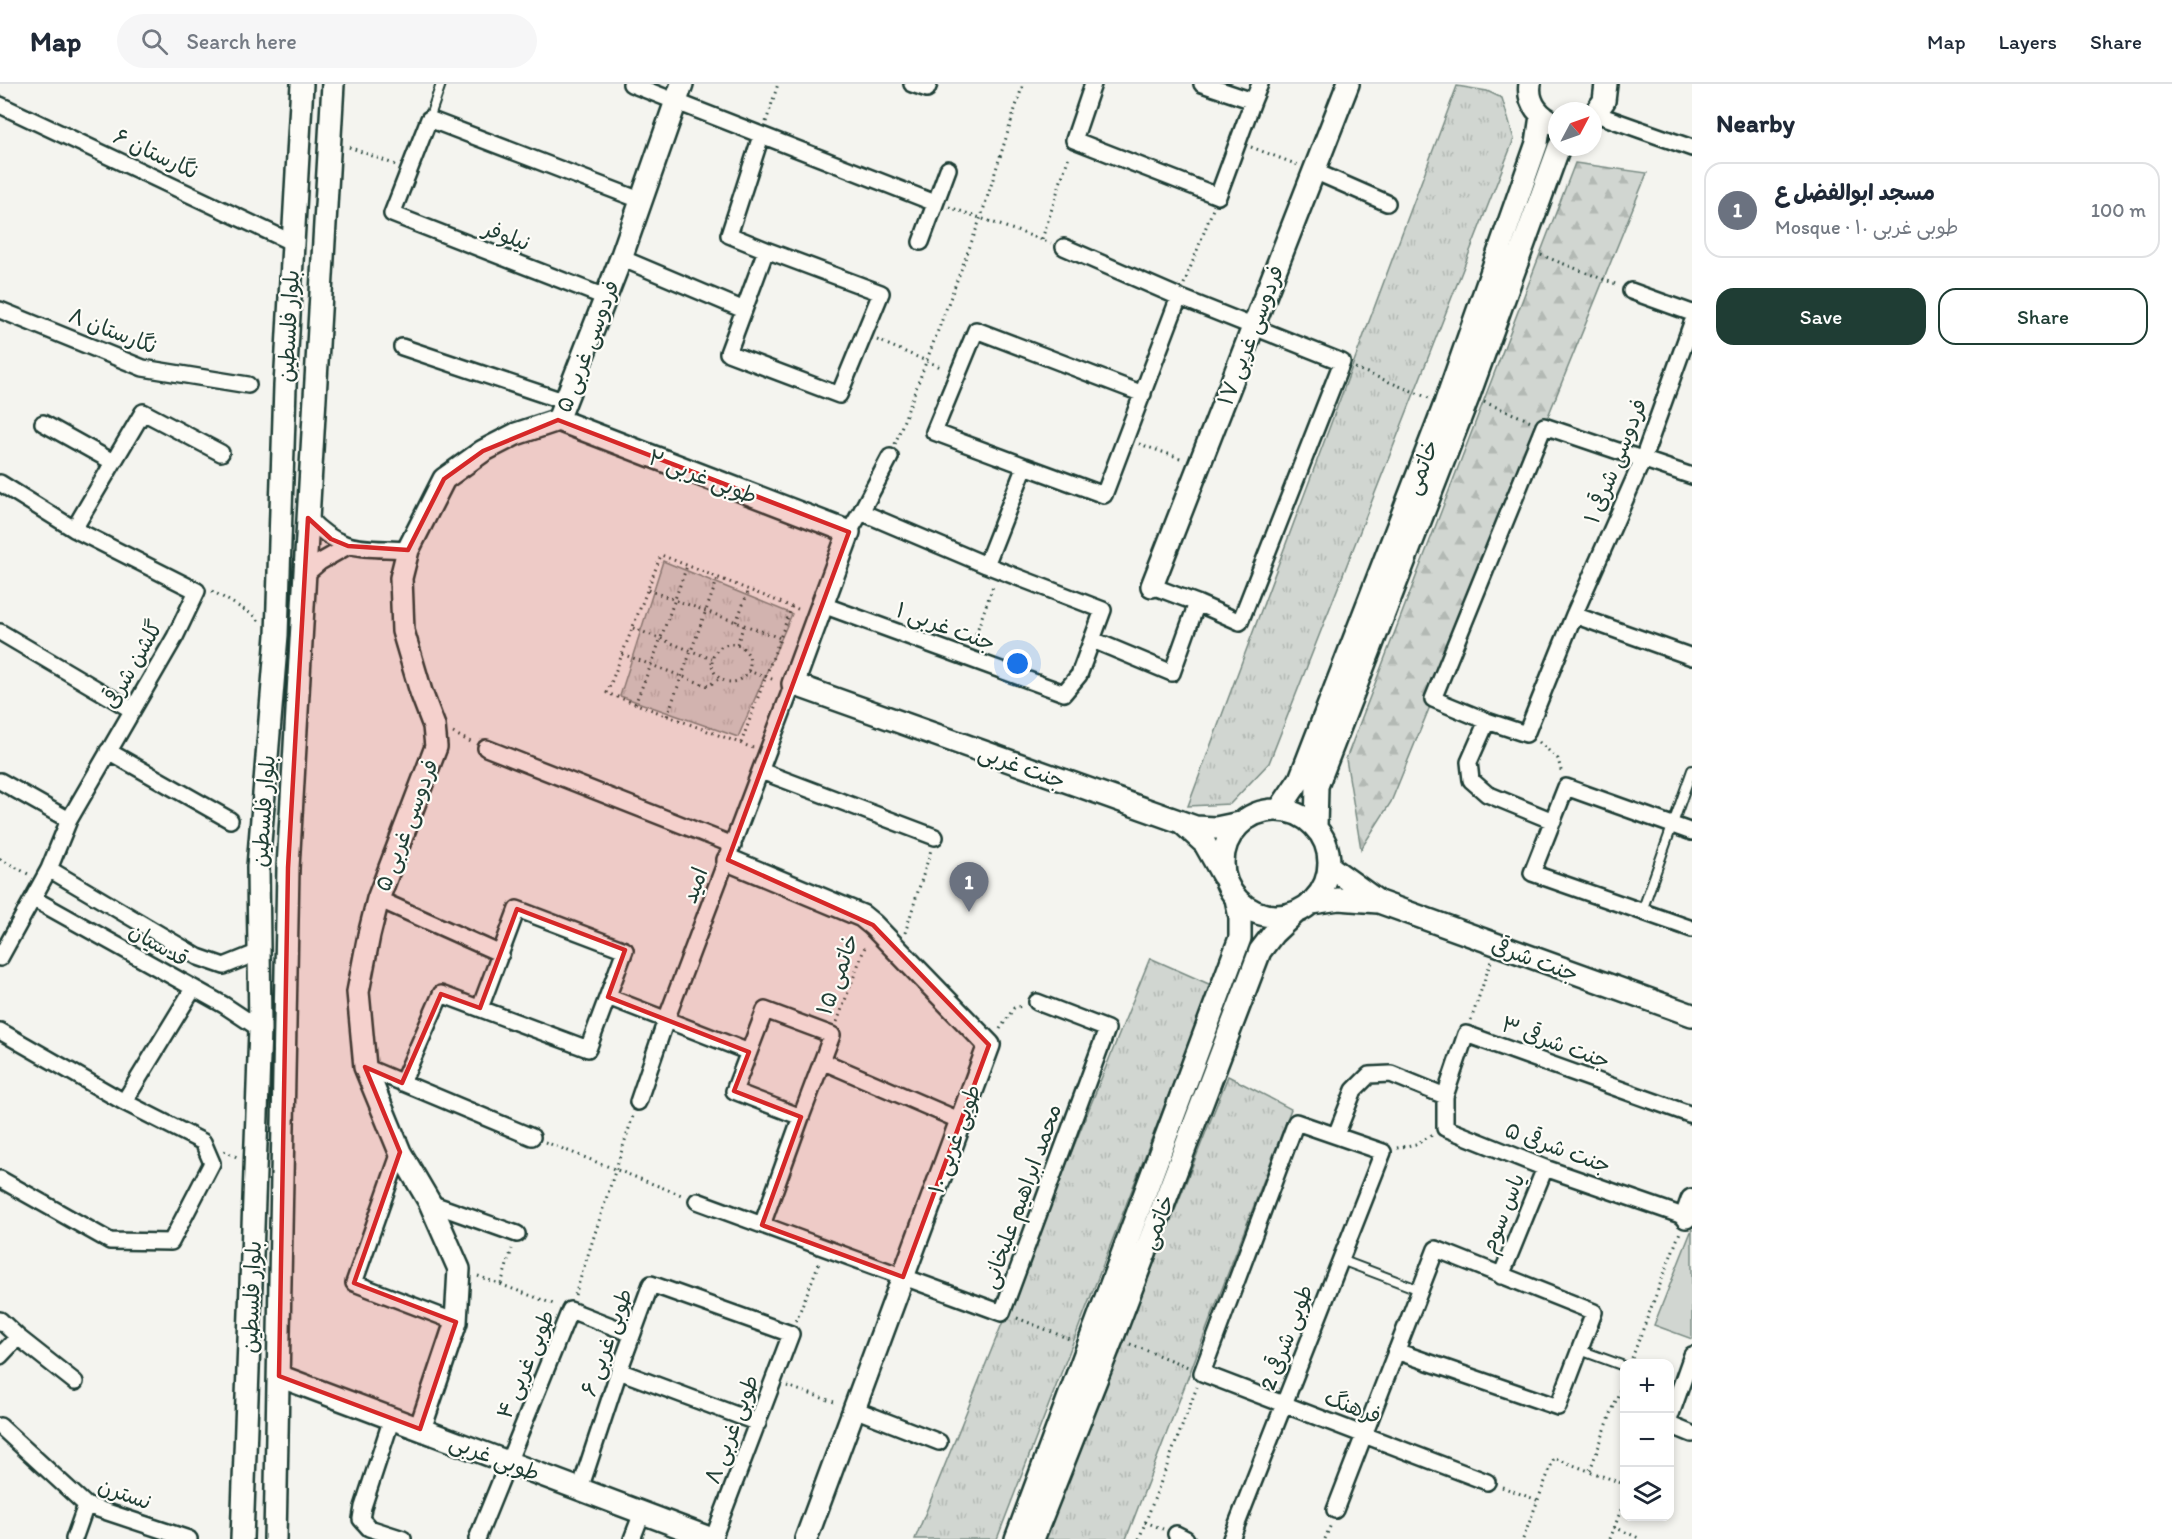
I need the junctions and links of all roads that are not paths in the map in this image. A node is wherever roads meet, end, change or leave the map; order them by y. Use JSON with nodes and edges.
{"nodes":[{"id":1,"x":302,"y":84,"type":"edge"},
{"id":2,"x":333,"y":84,"type":"edge"},
{"id":3,"x":441,"y":84,"type":"edge"},
{"id":4,"x":631,"y":84,"type":"edge"},
{"id":5,"x":912,"y":84,"type":"edge"},
{"id":6,"x":929,"y":84,"type":"edge"},
{"id":7,"x":1093,"y":84,"type":"edge"},
{"id":8,"x":1202,"y":84,"type":"edge"},
{"id":9,"x":1260,"y":84,"type":"edge"},
{"id":10,"x":1348,"y":84,"type":"edge"},
{"id":11,"x":1530,"y":84,"type":"edge"},
{"id":12,"x":1606,"y":84,"type":"edge"},
{"id":13,"x":678,"y":93,"type":"edge"},
{"id":14,"x":1253,"y":101,"type":"junction"},
{"id":15,"x":1602,"y":104,"type":"edge"},
{"id":16,"x":0,"y":105,"type":"edge"},
{"id":17,"x":1602,"y":117,"type":"edge"},
{"id":18,"x":429,"y":119,"type":"junction"},
{"id":19,"x":1548,"y":119,"type":"edge"},
{"id":20,"x":1548,"y":122,"type":"edge"},
{"id":21,"x":761,"y":136,"type":"junction"},
{"id":22,"x":1692,"y":148,"type":"edge"},
{"id":23,"x":1556,"y":156,"type":"edge"},
{"id":24,"x":948,"y":169,"type":"dead end"},
{"id":25,"x":1314,"y":171,"type":"junction"},
{"id":26,"x":640,"y":200,"type":"junction"},
{"id":27,"x":935,"y":203,"type":"junction"},
{"id":28,"x":1387,"y":203,"type":"dead end"},
{"id":29,"x":921,"y":242,"type":"dead end"},
{"id":30,"x":293,"y":243,"type":"junction"},
{"id":31,"x":1064,"y":247,"type":"road end"},
{"id":32,"x":766,"y":250,"type":"junction"},
{"id":33,"x":621,"y":258,"type":"junction"},
{"id":34,"x":1631,"y":291,"type":"road end"},
{"id":35,"x":605,"y":297,"type":"junction"},
{"id":36,"x":1179,"y":297,"type":"junction"},
{"id":37,"x":744,"y":309,"type":"junction"},
{"id":38,"x":0,"y":310,"type":"edge"},
{"id":39,"x":1692,"y":313,"type":"edge"},
{"id":40,"x":1692,"y":323,"type":"edge"},
{"id":41,"x":1254,"y":325,"type":"junction"},
{"id":42,"x":402,"y":347,"type":"dead end"},
{"id":43,"x":248,"y":385,"type":"dead end"},
{"id":44,"x":1143,"y":394,"type":"junction"},
{"id":45,"x":562,"y":411,"type":"junction"},
{"id":46,"x":43,"y":423,"type":"dead end"},
{"id":47,"x":221,"y":453,"type":"dead end"},
{"id":48,"x":890,"y":458,"type":"road end"},
{"id":49,"x":1643,"y":459,"type":"junction"},
{"id":50,"x":113,"y":462,"type":"junction"},
{"id":51,"x":1025,"y":466,"type":"junction"},
{"id":52,"x":1692,"y":476,"type":"edge"},
{"id":53,"x":0,"y":483,"type":"edge"},
{"id":54,"x":861,"y":512,"type":"junction"},
{"id":55,"x":308,"y":519,"type":"junction"},
{"id":56,"x":74,"y":529,"type":"junction"},
{"id":57,"x":849,"y":532,"type":"junction"},
{"id":58,"x":348,"y":546,"type":"junction"},
{"id":59,"x":408,"y":550,"type":"junction"},
{"id":60,"x":992,"y":567,"type":"junction"},
{"id":61,"x":306,"y":574,"type":"junction"},
{"id":62,"x":1152,"y":586,"type":"joint"},
{"id":63,"x":1197,"y":603,"type":"junction"},
{"id":64,"x":821,"y":611,"type":"junction"},
{"id":65,"x":1574,"y":615,"type":"junction"},
{"id":66,"x":0,"y":632,"type":"edge"},
{"id":67,"x":1093,"y":640,"type":"junction"},
{"id":68,"x":1692,"y":657,"type":"edge"},
{"id":69,"x":793,"y":684,"type":"junction"},
{"id":70,"x":132,"y":710,"type":"junction"},
{"id":71,"x":1487,"y":722,"type":"junction"},
{"id":72,"x":486,"y":748,"type":"road end"},
{"id":73,"x":108,"y":751,"type":"junction"},
{"id":74,"x":1692,"y":770,"type":"edge"},
{"id":75,"x":761,"y":771,"type":"junction"},
{"id":76,"x":0,"y":781,"type":"edge"},
{"id":77,"x":1279,"y":810,"type":"junction"},
{"id":78,"x":69,"y":820,"type":"junction"},
{"id":79,"x":230,"y":820,"type":"dead end"},
{"id":80,"x":1553,"y":821,"type":"junction"},
{"id":81,"x":1182,"y":822,"type":"junction"},
{"id":82,"x":1240,"y":823,"type":"junction"},
{"id":83,"x":1672,"y":825,"type":"junction"},
{"id":84,"x":1316,"y":827,"type":"junction"},
{"id":85,"x":1692,"y":832,"type":"edge"},
{"id":86,"x":935,"y":837,"type":"road end"},
{"id":87,"x":731,"y":853,"type":"junction"},
{"id":88,"x":1329,"y":866,"type":"junction"},
{"id":89,"x":258,"y":867,"type":"junction"},
{"id":90,"x":288,"y":868,"type":"junction"},
{"id":91,"x":46,"y":876,"type":"junction"},
{"id":92,"x":1231,"y":890,"type":"junction"},
{"id":93,"x":34,"y":899,"type":"junction"},
{"id":94,"x":378,"y":899,"type":"junction"},
{"id":95,"x":1379,"y":902,"type":"junction"},
{"id":96,"x":1303,"y":909,"type":"junction"},
{"id":97,"x":1642,"y":911,"type":"junction"},
{"id":98,"x":1692,"y":928,"type":"edge"},
{"id":99,"x":2,"y":951,"type":"edge"},
{"id":100,"x":260,"y":952,"type":"junction"},
{"id":101,"x":501,"y":954,"type":"junction"},
{"id":102,"x":193,"y":989,"type":"junction"},
{"id":103,"x":608,"y":997,"type":"junction"},
{"id":104,"x":1037,"y":1002,"type":"road end"},
{"id":105,"x":480,"y":1008,"type":"junction"},
{"id":106,"x":1692,"y":1016,"type":"edge"},
{"id":107,"x":666,"y":1020,"type":"junction"},
{"id":108,"x":260,"y":1029,"type":"junction"},
{"id":109,"x":0,"y":1030,"type":"edge"},
{"id":110,"x":749,"y":1052,"type":"junction"},
{"id":111,"x":822,"y":1060,"type":"junction"},
{"id":112,"x":365,"y":1067,"type":"junction"},
{"id":113,"x":402,"y":1083,"type":"junction"},
{"id":114,"x":1445,"y":1096,"type":"junction"},
{"id":115,"x":124,"y":1102,"type":"junction"},
{"id":116,"x":638,"y":1102,"type":"road end"},
{"id":117,"x":1692,"y":1115,"type":"edge"},
{"id":118,"x":801,"y":1117,"type":"junction"},
{"id":119,"x":961,"y":1121,"type":"junction"},
{"id":120,"x":1336,"y":1135,"type":"junction"},
{"id":121,"x":532,"y":1137,"type":"road end"},
{"id":122,"x":400,"y":1152,"type":"junction"},
{"id":123,"x":1545,"y":1168,"type":"junction"},
{"id":124,"x":0,"y":1179,"type":"edge"},
{"id":125,"x":697,"y":1201,"type":"road end"},
{"id":126,"x":430,"y":1203,"type":"junction"},
{"id":127,"x":1689,"y":1209,"type":"edge"},
{"id":128,"x":762,"y":1225,"type":"junction"},
{"id":129,"x":517,"y":1234,"type":"road end"},
{"id":130,"x":1341,"y":1260,"type":"junction"},
{"id":131,"x":1501,"y":1276,"type":"junction"},
{"id":132,"x":903,"y":1278,"type":"junction"},
{"id":133,"x":1420,"y":1290,"type":"junction"},
{"id":134,"x":0,"y":1320,"type":"edge"},
{"id":135,"x":456,"y":1322,"type":"junction"},
{"id":136,"x":632,"y":1334,"type":"junction"},
{"id":137,"x":791,"y":1334,"type":"joint"},
{"id":138,"x":18,"y":1337,"type":"junction"},
{"id":139,"x":1580,"y":1350,"type":"junction"},
{"id":140,"x":1396,"y":1351,"type":"junction"},
{"id":141,"x":1692,"y":1355,"type":"edge"},
{"id":142,"x":0,"y":1356,"type":"edge"},
{"id":143,"x":1620,"y":1365,"type":"edge"},
{"id":144,"x":619,"y":1371,"type":"junction"},
{"id":145,"x":279,"y":1376,"type":"junction"},
{"id":146,"x":75,"y":1382,"type":"dead end"},
{"id":147,"x":1675,"y":1385,"type":"edge"},
{"id":148,"x":1284,"y":1404,"type":"junction"},
{"id":149,"x":854,"y":1409,"type":"junction"},
{"id":150,"x":1671,"y":1413,"type":"edge"},
{"id":151,"x":392,"y":1418,"type":"junction"},
{"id":152,"x":758,"y":1423,"type":"junction"},
{"id":153,"x":0,"y":1426,"type":"edge"},
{"id":154,"x":1674,"y":1427,"type":"edge"},
{"id":155,"x":420,"y":1429,"type":"junction"},
{"id":156,"x":1364,"y":1434,"type":"junction"},
{"id":157,"x":1692,"y":1434,"type":"edge"},
{"id":158,"x":939,"y":1442,"type":"dead end"},
{"id":159,"x":507,"y":1462,"type":"junction"},
{"id":160,"x":1486,"y":1482,"type":"road end"},
{"id":161,"x":580,"y":1489,"type":"junction"},
{"id":162,"x":86,"y":1505,"type":"junction"},
{"id":163,"x":1335,"y":1510,"type":"dead end"},
{"id":164,"x":642,"y":1513,"type":"junction"},
{"id":165,"x":74,"y":1539,"type":"edge"},
{"id":166,"x":189,"y":1539,"type":"edge"},
{"id":167,"x":242,"y":1539,"type":"edge"},
{"id":168,"x":275,"y":1539,"type":"edge"},
{"id":169,"x":403,"y":1539,"type":"edge"},
{"id":170,"x":477,"y":1539,"type":"edge"},
{"id":171,"x":632,"y":1539,"type":"edge"},
{"id":172,"x":712,"y":1539,"type":"edge"},
{"id":173,"x":806,"y":1539,"type":"edge"},
{"id":174,"x":1016,"y":1539,"type":"edge"},
{"id":175,"x":1033,"y":1539,"type":"edge"},
{"id":176,"x":1231,"y":1539,"type":"edge"}],
"edges":[{"from":1,"to":30,"type":"main road","name":"بلوار فلسطین"},
{"from":2,"to":55,"type":"main road","name":"بلوار فلسطین"},
{"from":3,"to":18,"type":"lane"},
{"from":4,"to":13,"type":"street"},
{"from":5,"to":6,"type":"street"},
{"from":7,"to":14,"type":"street"},
{"from":8,"to":14,"type":"street"},
{"from":9,"to":14,"type":"street"},
{"from":10,"to":25,"type":"main road","name":"فردوسی غربی ۱۷"},
{"from":11,"to":19,"type":"main road"},
{"from":12,"to":15,"type":"main road"},
{"from":13,"to":21,"type":"street"},
{"from":13,"to":26,"type":"main road","name":"فردوسی غربی ۵"},
{"from":16,"to":30,"type":"street","name":"نگارستان ۶"},
{"from":17,"to":22,"type":"street"},
{"from":18,"to":26,"type":"street"},
{"from":18,"to":35,"type":"street","name":"نیلوفر"},
{"from":20,"to":77,"type":"main road","name":"خاتمی"},
{"from":21,"to":27,"type":"street"},
{"from":21,"to":32,"type":"street"},
{"from":23,"to":84,"type":"main road","name":"خاتمی"},
{"from":24,"to":27,"type":"street"},
{"from":25,"to":28,"type":"street"},
{"from":25,"to":41,"type":"main road","name":"فردوسی غربی ۱۷"},
{"from":26,"to":33,"type":"main road","name":"فردوسی غربی ۵"},
{"from":27,"to":29,"type":"street"},
{"from":30,"to":89,"type":"main road","name":"بلوار فلسطین"},
{"from":31,"to":36,"type":"street"},
{"from":32,"to":37,"type":"street"},
{"from":32,"to":37,"type":"street"},
{"from":33,"to":35,"type":"main road","name":"فردوسی غربی ۵"},
{"from":33,"to":37,"type":"street"},
{"from":34,"to":39,"type":"street"},
{"from":35,"to":45,"type":"main road","name":"فردوسی غربی ۵"},
{"from":36,"to":41,"type":"street"},
{"from":36,"to":44,"type":"street"},
{"from":38,"to":43,"type":"street","name":"نگارستان ۸"},
{"from":40,"to":49,"type":"street","name":"فردوسی شرقی ۱"},
{"from":41,"to":62,"type":"main road","name":"فردوسی غربی ۱۷"},
{"from":41,"to":63,"type":"street"},
{"from":42,"to":45,"type":"street"},
{"from":44,"to":51,"type":"street"},
{"from":44,"to":51,"type":"street"},
{"from":45,"to":57,"type":"main road","name":"طوبی غربی ۲"},
{"from":45,"to":59,"type":"main road","name":"فردوسی غربی ۵"},
{"from":46,"to":50,"type":"street"},
{"from":47,"to":50,"type":"street"},
{"from":48,"to":54,"type":"street"},
{"from":49,"to":52,"type":"street"},
{"from":49,"to":65,"type":"street","name":"فردوسی شرقی ۱"},
{"from":49,"to":71,"type":"street"},
{"from":50,"to":56,"type":"street"},
{"from":51,"to":60,"type":"street"},
{"from":53,"to":56,"type":"street"},
{"from":54,"to":57,"type":"street"},
{"from":54,"to":60,"type":"street"},
{"from":55,"to":58,"type":"street"},
{"from":55,"to":61,"type":"main road","name":"بلوار فلسطین"},
{"from":56,"to":70,"type":"street","name":"گلشن شرقی"},
{"from":57,"to":64,"type":"main road"},
{"from":58,"to":59,"type":"street"},
{"from":58,"to":61,"type":"street"},
{"from":59,"to":94,"type":"main road","name":"فردوسی غربی ۵"},
{"from":60,"to":67,"type":"street"},
{"from":61,"to":90,"type":"main road","name":"بلوار فلسطین"},
{"from":62,"to":63,"type":"street"},
{"from":63,"to":67,"type":"street"},
{"from":64,"to":67,"type":"street","name":"جنت غربی ۱"},
{"from":64,"to":69,"type":"main road"},
{"from":65,"to":68,"type":"street"},
{"from":65,"to":71,"type":"street","name":"فردوسی شرقی ۱"},
{"from":66,"to":70,"type":"street"},
{"from":69,"to":75,"type":"street","name":"امید"},
{"from":69,"to":81,"type":"main road","name":"جنت غربی"},
{"from":70,"to":73,"type":"street","name":"گلشن شرقی"},
{"from":71,"to":80,"type":"street"},
{"from":72,"to":87,"type":"street"},
{"from":73,"to":78,"type":"street","name":"گلشن شرقی"},
{"from":73,"to":79,"type":"street"},
{"from":74,"to":83,"type":"lane"},
{"from":75,"to":86,"type":"street"},
{"from":75,"to":87,"type":"street","name":"امید"},
{"from":76,"to":78,"type":"street"},
{"from":77,"to":82,"type":"main road"},
{"from":77,"to":84,"type":"main road"},
{"from":78,"to":91,"type":"street","name":"گلشن شرقی"},
{"from":80,"to":83,"type":"street"},
{"from":80,"to":97,"type":"street"},
{"from":81,"to":82,"type":"main road"},
{"from":81,"to":92,"type":"main road","name":"جنت غربی"},
{"from":82,"to":92,"type":"main road"},
{"from":83,"to":85,"type":"street"},
{"from":83,"to":97,"type":"lane"},
{"from":84,"to":88,"type":"main road"},
{"from":87,"to":107,"type":"street","name":"امید"},
{"from":87,"to":119,"type":"main road","name":"طوبی غربی ۱۰"},
{"from":88,"to":95,"type":"main road"},
{"from":88,"to":96,"type":"main road"},
{"from":89,"to":90,"type":"main road"},
{"from":89,"to":100,"type":"main road","name":"بلوار فلسطین"},
{"from":90,"to":145,"type":"main road","name":"بلوار فلسطین"},
{"from":91,"to":93,"type":"street","name":"گلشن شرقی"},
{"from":91,"to":100,"type":"street","name":"قدسیان"},
{"from":92,"to":96,"type":"main road"},
{"from":92,"to":174,"type":"main road","name":"خاتمی"},
{"from":93,"to":99,"type":"street","name":"گلشن شرقی"},
{"from":93,"to":102,"type":"street","name":"قدسیان"},
{"from":94,"to":101,"type":"street"},
{"from":94,"to":112,"type":"main road","name":"فردوسی غربی ۵"},
{"from":95,"to":96,"type":"main road"},
{"from":95,"to":106,"type":"main road","name":"جنت شرقی"},
{"from":96,"to":175,"type":"main road","name":"خاتمی"},
{"from":97,"to":98,"type":"street"},
{"from":100,"to":108,"type":"main road","name":"بلوار فلسطین"},
{"from":101,"to":103,"type":"street"},
{"from":101,"to":105,"type":"street"},
{"from":102,"to":108,"type":"street","name":"قدسیان"},
{"from":102,"to":115,"type":"street"},
{"from":103,"to":105,"type":"street"},
{"from":103,"to":107,"type":"street"},
{"from":104,"to":132,"type":"street","name":"محمد ابراهیم علیخانی"},
{"from":105,"to":113,"type":"street"},
{"from":107,"to":110,"type":"street"},
{"from":107,"to":116,"type":"street","name":"امید"},
{"from":108,"to":167,"type":"main road","name":"بلوار فلسطین"},
{"from":109,"to":115,"type":"street"},
{"from":110,"to":111,"type":"street"},
{"from":110,"to":118,"type":"street"},
{"from":111,"to":118,"type":"street"},
{"from":111,"to":119,"type":"street"},
{"from":112,"to":113,"type":"street"},
{"from":112,"to":122,"type":"main road","name":"فردوسی غربی ۵"},
{"from":113,"to":121,"type":"street"},
{"from":114,"to":117,"type":"street","name":"جنت شرقی ۳"},
{"from":114,"to":120,"type":"street"},
{"from":114,"to":123,"type":"street","name":"جنت شرقی ۵"},
{"from":115,"to":124,"type":"street"},
{"from":118,"to":128,"type":"street"},
{"from":119,"to":132,"type":"main road","name":"طوبی غربی ۱۰"},
{"from":120,"to":130,"type":"street","name":"طوبی شرقی 2"},
{"from":120,"to":148,"type":"street","name":"فرهنگ"},
{"from":122,"to":126,"type":"main road","name":"فردوسی غربی ۵"},
{"from":122,"to":135,"type":"street"},
{"from":123,"to":127,"type":"street","name":"جنت شرقی ۵"},
{"from":123,"to":131,"type":"street","name":"یاس سوم"},
{"from":125,"to":128,"type":"street","name":"محمد ابراهیم علیخانی"},
{"from":126,"to":129,"type":"street"},
{"from":126,"to":135,"type":"main road","name":"فردوسی غربی ۵"},
{"from":128,"to":132,"type":"street","name":"محمد ابراهیم علیخانی"},
{"from":130,"to":133,"type":"lane"},
{"from":130,"to":148,"type":"street","name":"طوبی شرقی 2"},
{"from":131,"to":133,"type":"street"},
{"from":131,"to":139,"type":"street"},
{"from":132,"to":149,"type":"main road","name":"طوبی غربی ۱۰"},
{"from":133,"to":140,"type":"street"},
{"from":134,"to":138,"type":"street"},
{"from":135,"to":155,"type":"main road","name":"فردوسی غربی ۵"},
{"from":136,"to":137,"type":"street","name":"طوبی غربی ۶"},
{"from":136,"to":144,"type":"street","name":"طوبی غربی ۶"},
{"from":136,"to":159,"type":"street","name":"طوبی غربی ۴"},
{"from":137,"to":152,"type":"street","name":"طوبی غربی ۸"},
{"from":138,"to":142,"type":"street"},
{"from":138,"to":146,"type":"street"},
{"from":139,"to":140,"type":"street"},
{"from":139,"to":143,"type":"lane"},
{"from":140,"to":156,"type":"street"},
{"from":141,"to":147,"type":"street"},
{"from":144,"to":152,"type":"street"},
{"from":144,"to":161,"type":"street","name":"طوبی غربی ۶"},
{"from":145,"to":151,"type":"main road","name":"طوبی غربی"},
{"from":145,"to":168,"type":"main road","name":"بلوار فلسطین"},
{"from":147,"to":150,"type":"street"},
{"from":148,"to":156,"type":"street","name":"فرهنگ"},
{"from":148,"to":176,"type":"street","name":"طوبی شرقی 2"},
{"from":149,"to":158,"type":"street"},
{"from":149,"to":173,"type":"main road","name":"طوبی غربی ۱۰"},
{"from":151,"to":155,"type":"main road","name":"طوبی غربی"},
{"from":151,"to":169,"type":"street"},
{"from":152,"to":172,"type":"street","name":"طوبی غربی ۸"},
{"from":153,"to":162,"type":"street","name":"نسترن"},
{"from":154,"to":157,"type":"street"},
{"from":155,"to":159,"type":"main road","name":"طوبی غربی"},
{"from":156,"to":160,"type":"street","name":"فرهنگ"},
{"from":156,"to":163,"type":"street"},
{"from":159,"to":161,"type":"main road","name":"طوبی غربی"},
{"from":159,"to":170,"type":"street","name":"طوبی غربی ۴"},
{"from":161,"to":164,"type":"main road","name":"طوبی غربی"},
{"from":162,"to":165,"type":"street"},
{"from":162,"to":166,"type":"street","name":"نسترن"},
{"from":164,"to":171,"type":"street"},
{"from":164,"to":172,"type":"main road","name":"طوبی غربی"}]}
